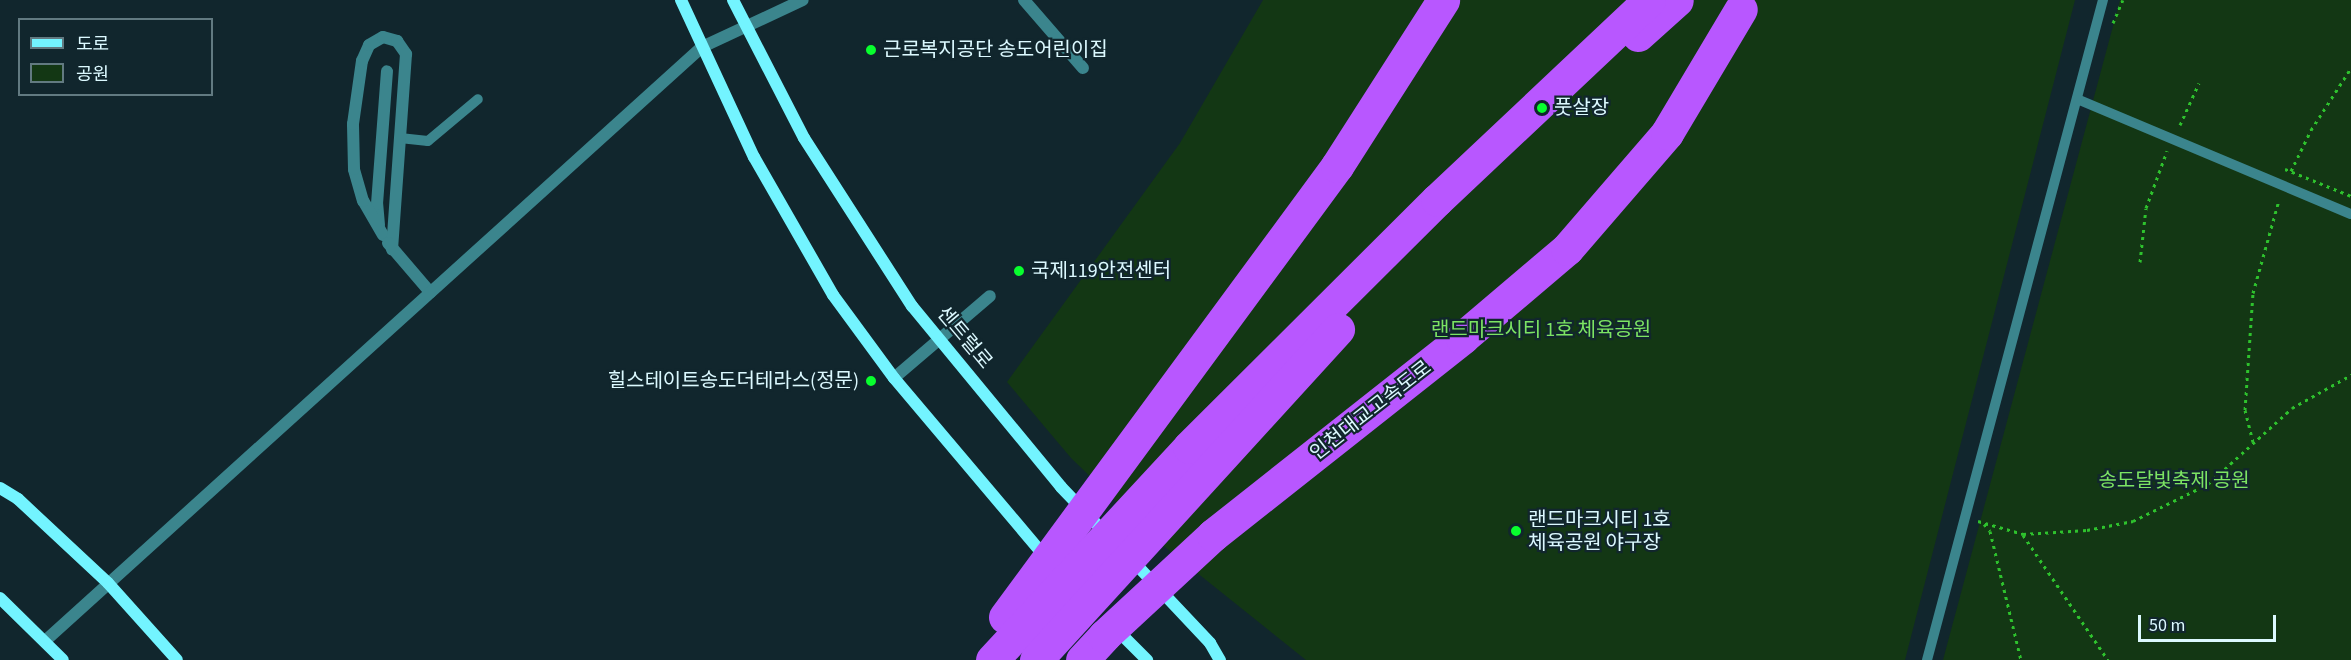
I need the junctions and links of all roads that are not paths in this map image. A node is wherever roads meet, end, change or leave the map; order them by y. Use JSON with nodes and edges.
{"nodes":[{"id":1,"x":681,"y":0,"type":"edge"},
{"id":2,"x":733,"y":0,"type":"edge"},
{"id":3,"x":803,"y":0,"type":"edge"},
{"id":4,"x":1024,"y":0,"type":"edge"},
{"id":5,"x":1443,"y":0,"type":"edge"},
{"id":6,"x":1649,"y":0,"type":"edge"},
{"id":7,"x":1677,"y":0,"type":"edge"},
{"id":8,"x":1744,"y":0,"type":"edge"},
{"id":9,"x":2103,"y":0,"type":"edge"},
{"id":10,"x":747,"y":26,"type":"junction"},
{"id":11,"x":702,"y":47,"type":"junction"},
{"id":12,"x":1083,"y":68,"type":"dead end"},
{"id":13,"x":387,"y":71,"type":"dead end"},
{"id":14,"x":478,"y":99,"type":"dead end"},
{"id":15,"x":2077,"y":99,"type":"junction"},
{"id":16,"x":400,"y":138,"type":"junction"},
{"id":17,"x":2351,"y":214,"type":"edge"},
{"id":18,"x":383,"y":235,"type":"junction"},
{"id":19,"x":392,"y":249,"type":"junction"},
{"id":20,"x":430,"y":292,"type":"junction"},
{"id":21,"x":990,"y":296,"type":"dead end"},
{"id":22,"x":940,"y":339,"type":"junction"},
{"id":23,"x":894,"y":378,"type":"junction"},
{"id":24,"x":0,"y":488,"type":"edge"},
{"id":25,"x":108,"y":583,"type":"junction"},
{"id":26,"x":0,"y":598,"type":"edge"},
{"id":27,"x":45,"y":641,"type":"junction"},
{"id":28,"x":63,"y":660,"type":"edge"},
{"id":29,"x":177,"y":660,"type":"edge"},
{"id":30,"x":973,"y":660,"type":"edge"},
{"id":31,"x":992,"y":660,"type":"edge"},
{"id":32,"x":1036,"y":660,"type":"edge"},
{"id":33,"x":1082,"y":660,"type":"edge"},
{"id":34,"x":1147,"y":660,"type":"edge"},
{"id":35,"x":1220,"y":660,"type":"edge"},
{"id":36,"x":1928,"y":660,"type":"edge"}],
"edges":[{"from":1,"to":11,"type":"main road"},
{"from":2,"to":10,"type":"main road","name":"센트럴로"},
{"from":3,"to":10,"type":"street"},
{"from":4,"to":12,"type":"street"},
{"from":5,"to":30,"type":"highway","bridge":true},
{"from":6,"to":31,"type":"highway","bridge":true},
{"from":7,"to":32,"type":"highway","bridge":true},
{"from":8,"to":33,"type":"highway","name":"인천대교고속도로","bridge":true},
{"from":9,"to":15,"type":"lane"},
{"from":10,"to":11,"type":"street"},
{"from":10,"to":22,"type":"main road","name":"센트럴로"},
{"from":11,"to":20,"type":"street"},
{"from":11,"to":23,"type":"main road"},
{"from":13,"to":18,"type":"street"},
{"from":14,"to":16,"type":"lane"},
{"from":15,"to":17,"type":"lane"},
{"from":15,"to":36,"type":"lane"},
{"from":16,"to":18,"type":"street"},
{"from":16,"to":19,"type":"street"},
{"from":18,"to":19,"type":"street"},
{"from":19,"to":20,"type":"street"},
{"from":20,"to":25,"type":"street"},
{"from":21,"to":22,"type":"street"},
{"from":22,"to":23,"type":"street"},
{"from":22,"to":35,"type":"main road","name":"센트럴로"},
{"from":23,"to":34,"type":"main road"},
{"from":24,"to":25,"type":"main road"},
{"from":25,"to":27,"type":"street"},
{"from":25,"to":29,"type":"main road"},
{"from":26,"to":27,"type":"main road"},
{"from":27,"to":28,"type":"main road"}]}
